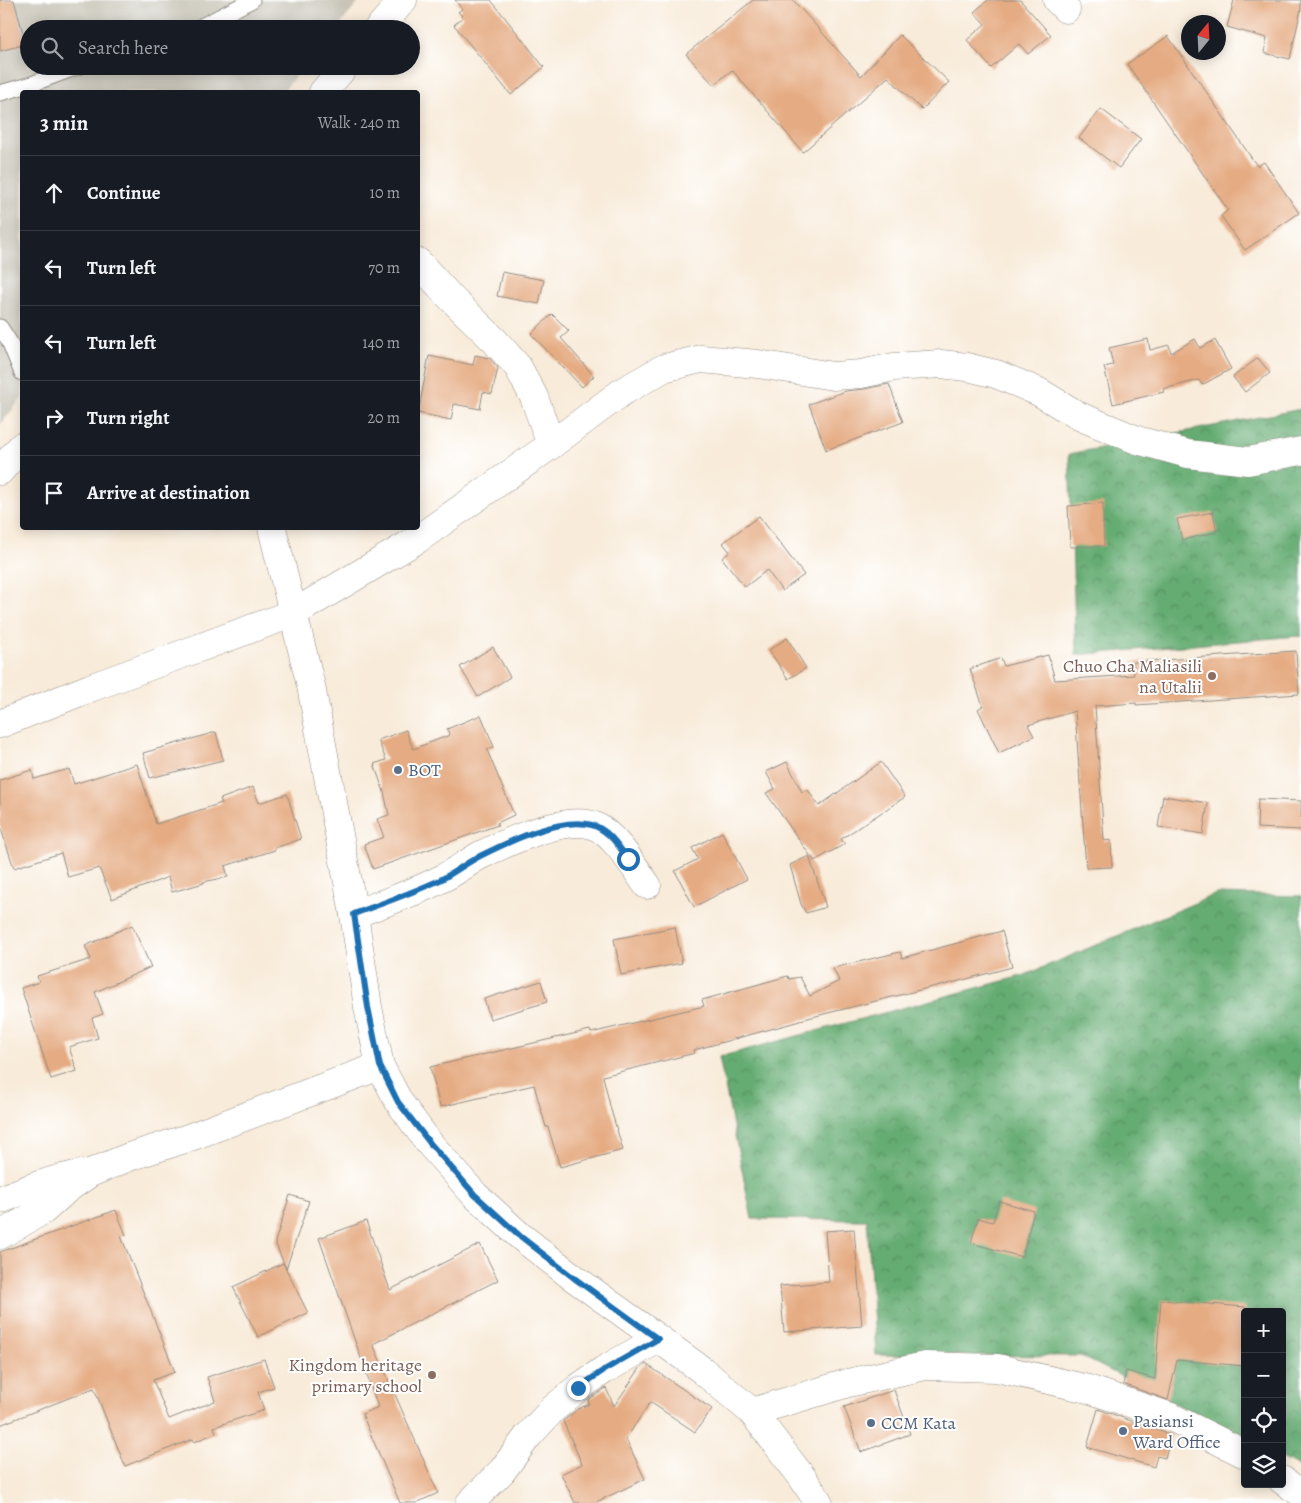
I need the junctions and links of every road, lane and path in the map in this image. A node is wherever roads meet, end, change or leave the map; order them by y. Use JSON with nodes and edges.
{"nodes":[{"id":1,"x":252,"y":0,"type":"edge"},
{"id":2,"x":403,"y":0,"type":"edge"},
{"id":3,"x":213,"y":20,"type":"edge"},
{"id":4,"x":386,"y":20,"type":"edge"},
{"id":5,"x":54,"y":75,"type":"edge"},
{"id":6,"x":337,"y":75,"type":"edge"},
{"id":7,"x":325,"y":90,"type":"edge"},
{"id":8,"x":0,"y":93,"type":"edge"},
{"id":9,"x":420,"y":264,"type":"edge"},
{"id":10,"x":0,"y":327,"type":"edge"},
{"id":11,"x":20,"y":368,"type":"edge"},
{"id":12,"x":551,"y":445,"type":"junction"},
{"id":13,"x":20,"y":448,"type":"edge"},
{"id":14,"x":1301,"y":451,"type":"edge"},
{"id":15,"x":0,"y":471,"type":"edge"},
{"id":16,"x":273,"y":530,"type":"edge"},
{"id":17,"x":294,"y":613,"type":"junction"},
{"id":18,"x":0,"y":724,"type":"edge"},
{"id":19,"x":648,"y":885,"type":"dead end"},
{"id":20,"x":354,"y":914,"type":"junction"},
{"id":21,"x":380,"y":1066,"type":"junction"},
{"id":22,"x":90,"y":1173,"type":"junction"},
{"id":23,"x":0,"y":1200,"type":"edge"},
{"id":24,"x":0,"y":1235,"type":"edge"},
{"id":25,"x":658,"y":1339,"type":"junction"},
{"id":26,"x":752,"y":1412,"type":"junction"},
{"id":27,"x":1241,"y":1452,"type":"edge"},
{"id":28,"x":1286,"y":1483,"type":"edge"},
{"id":29,"x":1301,"y":1493,"type":"edge"},
{"id":30,"x":470,"y":1503,"type":"edge"},
{"id":31,"x":819,"y":1503,"type":"edge"}],
"edges":[{"from":1,"to":3,"type":"lane"},
{"from":2,"to":4,"type":"street"},
{"from":5,"to":8,"type":"lane"},
{"from":6,"to":7,"type":"street"},
{"from":9,"to":12,"type":"street"},
{"from":10,"to":11,"type":"lane"},
{"from":12,"to":14,"type":"street"},
{"from":12,"to":17,"type":"street"},
{"from":13,"to":15,"type":"street"},
{"from":16,"to":17,"type":"street"},
{"from":17,"to":18,"type":"street"},
{"from":17,"to":20,"type":"street"},
{"from":19,"to":20,"type":"street"},
{"from":20,"to":21,"type":"street"},
{"from":21,"to":22,"type":"street"},
{"from":21,"to":25,"type":"street"},
{"from":22,"to":23,"type":"street"},
{"from":22,"to":24,"type":"street"},
{"from":25,"to":26,"type":"street"},
{"from":25,"to":30,"type":"street"},
{"from":26,"to":27,"type":"street"},
{"from":26,"to":31,"type":"street"},
{"from":28,"to":29,"type":"street"}]}
